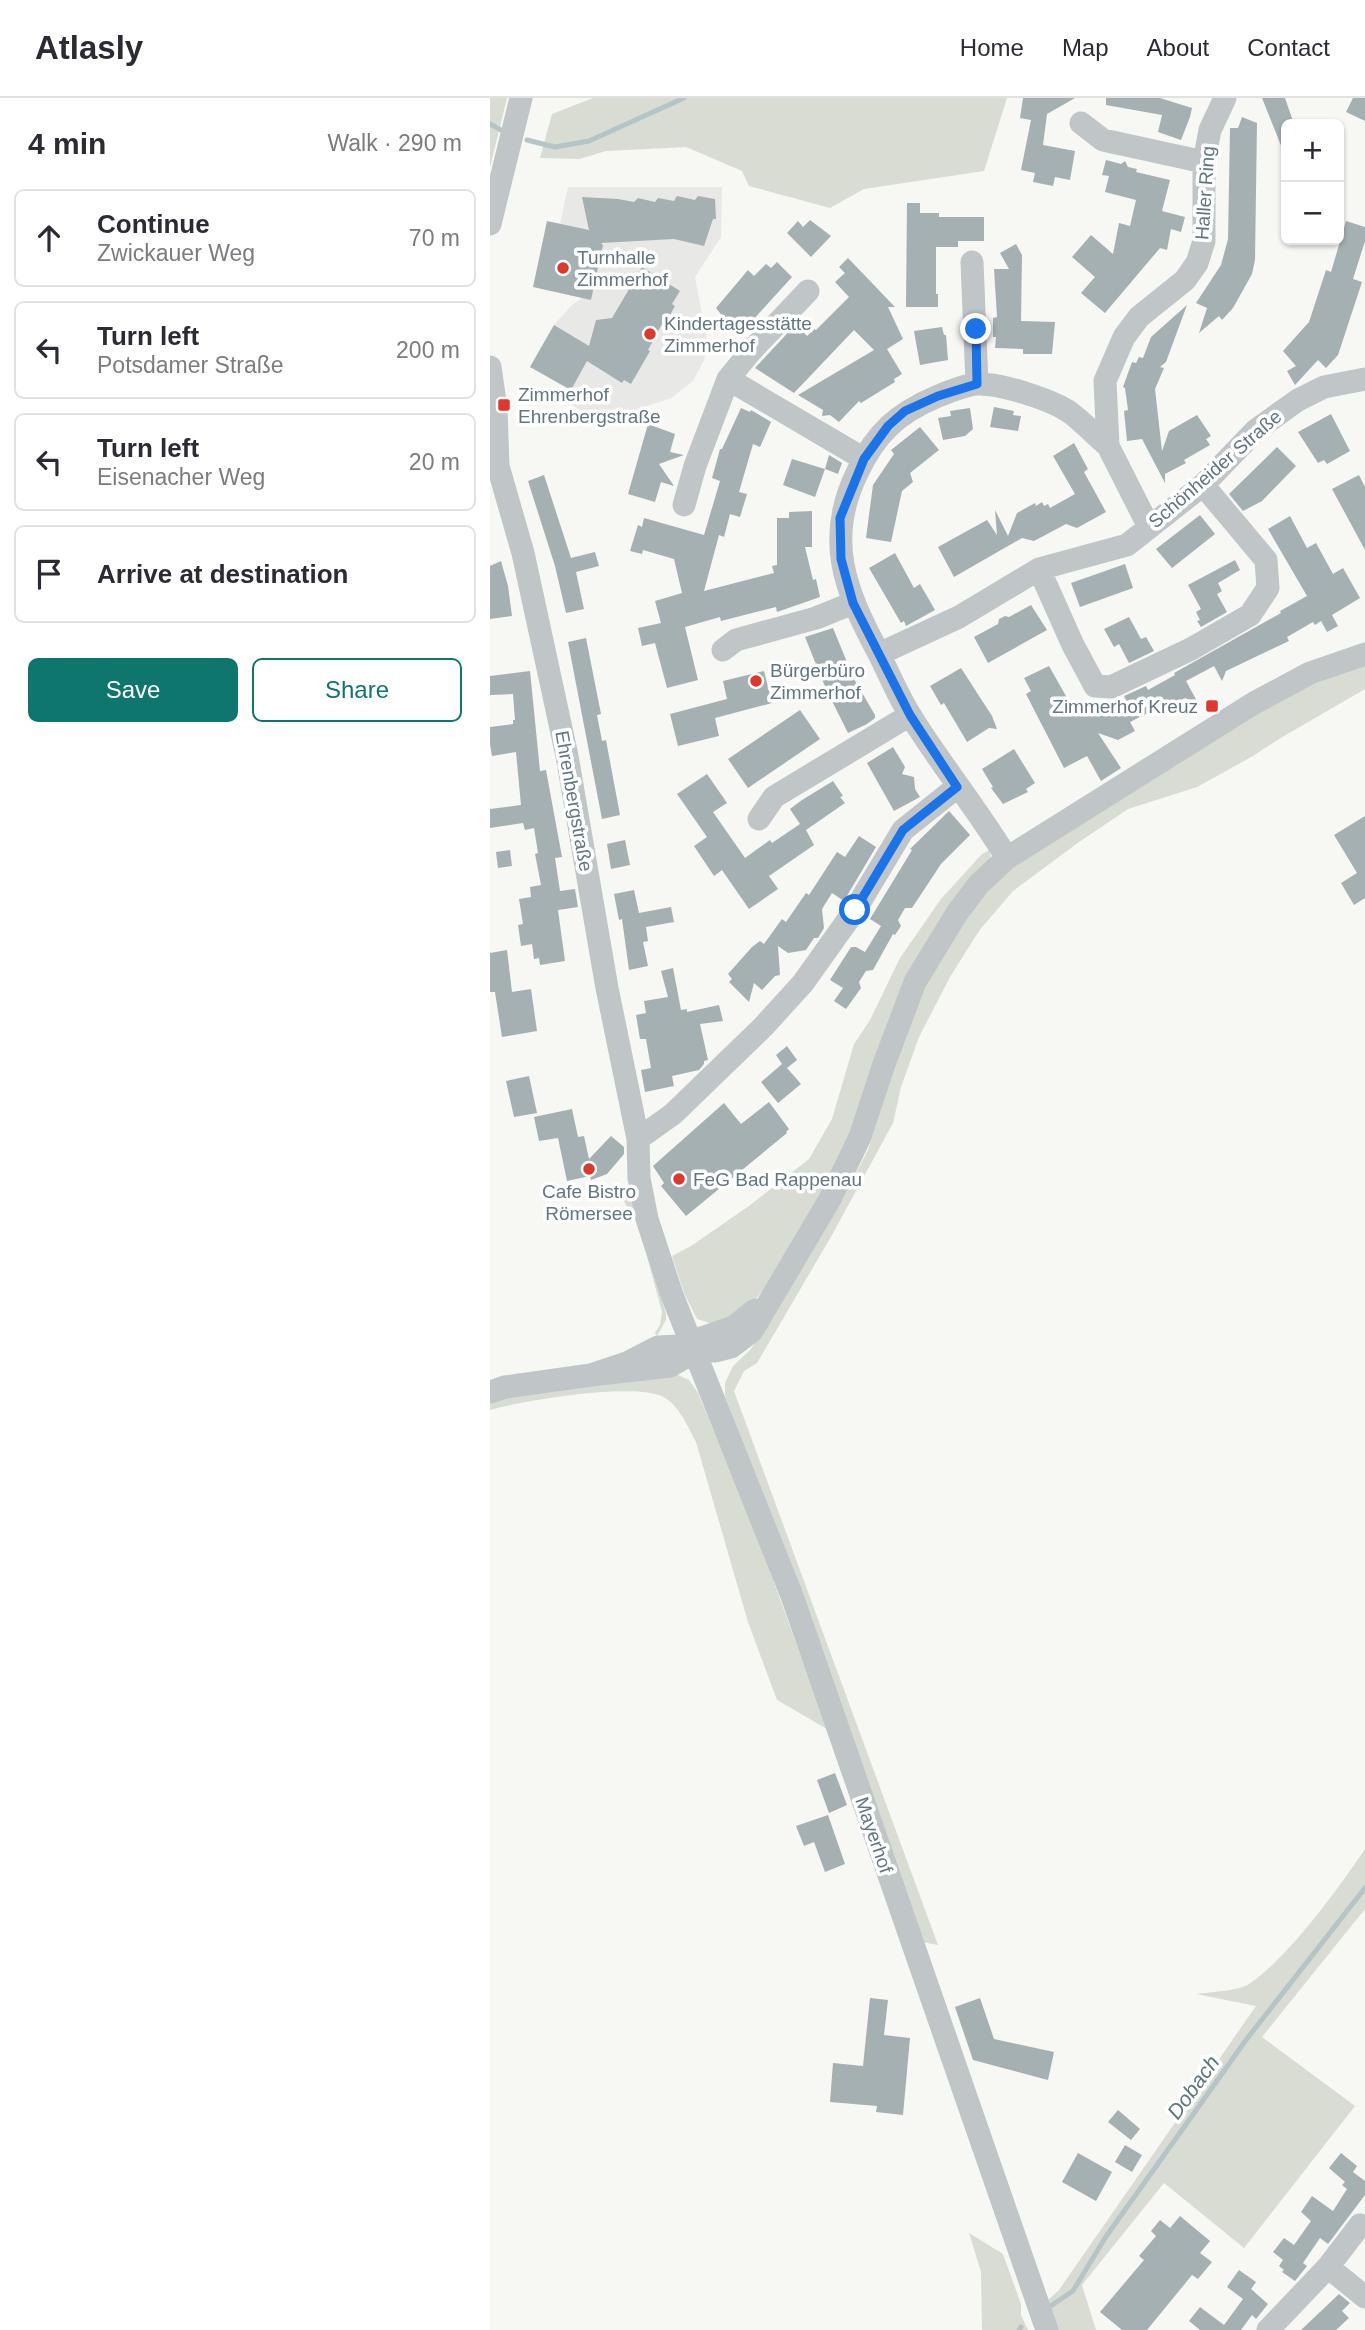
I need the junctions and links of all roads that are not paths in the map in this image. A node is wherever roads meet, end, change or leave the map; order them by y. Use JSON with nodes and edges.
{"nodes":[{"id":1,"x":1225,"y":98,"type":"edge"},
{"id":2,"x":518,"y":108,"type":"edge"},
{"id":3,"x":1081,"y":123,"type":"dead end"},
{"id":4,"x":1204,"y":162,"type":"junction"},
{"id":5,"x":490,"y":224,"type":"edge"},
{"id":6,"x":972,"y":262,"type":"dead end"},
{"id":7,"x":807,"y":291,"type":"dead end"},
{"id":8,"x":490,"y":367,"type":"edge"},
{"id":9,"x":728,"y":379,"type":"junction"},
{"id":10,"x":1365,"y":379,"type":"edge"},
{"id":11,"x":1105,"y":382,"type":"junction"},
{"id":12,"x":977,"y":384,"type":"junction"},
{"id":13,"x":1067,"y":411,"type":"junction"},
{"id":14,"x":1108,"y":446,"type":"junction"},
{"id":15,"x":864,"y":459,"type":"junction"},
{"id":16,"x":493,"y":462,"type":"edge"},
{"id":17,"x":1203,"y":485,"type":"junction"},
{"id":18,"x":684,"y":505,"type":"dead end"},
{"id":19,"x":1149,"y":527,"type":"junction"},
{"id":20,"x":1039,"y":569,"type":"junction"},
{"id":21,"x":853,"y":603,"type":"junction"},
{"id":22,"x":723,"y":650,"type":"dead end"},
{"id":23,"x":879,"y":654,"type":"junction"},
{"id":24,"x":1365,"y":654,"type":"edge"},
{"id":25,"x":910,"y":715,"type":"junction"},
{"id":26,"x":957,"y":787,"type":"junction"},
{"id":27,"x":759,"y":819,"type":"dead end"},
{"id":28,"x":1007,"y":858,"type":"junction"},
{"id":29,"x":638,"y":1139,"type":"junction"},
{"id":30,"x":696,"y":1351,"type":"junction"},
{"id":31,"x":490,"y":1392,"type":"edge"},
{"id":32,"x":1360,"y":2225,"type":"dead end"},
{"id":33,"x":1328,"y":2267,"type":"junction"},
{"id":34,"x":1365,"y":2297,"type":"edge"},
{"id":35,"x":1045,"y":2326,"type":"edge"},
{"id":36,"x":1268,"y":2330,"type":"edge"}],
"edges":[{"from":1,"to":4,"type":"street","name":"Haller Ring"},
{"from":2,"to":5,"type":"street"},
{"from":3,"to":4,"type":"street"},
{"from":4,"to":11,"type":"street","name":"Haller Ring"},
{"from":6,"to":12,"type":"street"},
{"from":7,"to":9,"type":"street"},
{"from":8,"to":16,"type":"street","name":"Ehrenbergstraße"},
{"from":9,"to":15,"type":"street"},
{"from":9,"to":18,"type":"street"},
{"from":10,"to":17,"type":"street","name":"Schönheider Straße"},
{"from":11,"to":13,"type":"street","name":"Haller Ring"},
{"from":11,"to":14,"type":"street","name":"Haller Ring"},
{"from":12,"to":13,"type":"street"},
{"from":12,"to":15,"type":"street"},
{"from":13,"to":14,"type":"street"},
{"from":14,"to":19,"type":"street","name":"Haller Ring"},
{"from":15,"to":21,"type":"street"},
{"from":16,"to":29,"type":"street","name":"Ehrenbergstraße"},
{"from":17,"to":19,"type":"street","name":"Schönheider Straße"},
{"from":17,"to":20,"type":"street"},
{"from":19,"to":20,"type":"street","name":"Schönheider Straße"},
{"from":20,"to":23,"type":"street","name":"Schönheider Straße"},
{"from":21,"to":22,"type":"street"},
{"from":21,"to":23,"type":"street"},
{"from":23,"to":25,"type":"street"},
{"from":24,"to":28,"type":"street"},
{"from":25,"to":26,"type":"street"},
{"from":25,"to":27,"type":"street"},
{"from":26,"to":28,"type":"street"},
{"from":26,"to":29,"type":"street"},
{"from":28,"to":30,"type":"street"},
{"from":29,"to":30,"type":"street","name":"Ehrenbergstraße"},
{"from":30,"to":31,"type":"street"},
{"from":30,"to":35,"type":"street","name":"Mayerhof"},
{"from":32,"to":33,"type":"street"},
{"from":33,"to":34,"type":"street"},
{"from":33,"to":36,"type":"street"}]}
